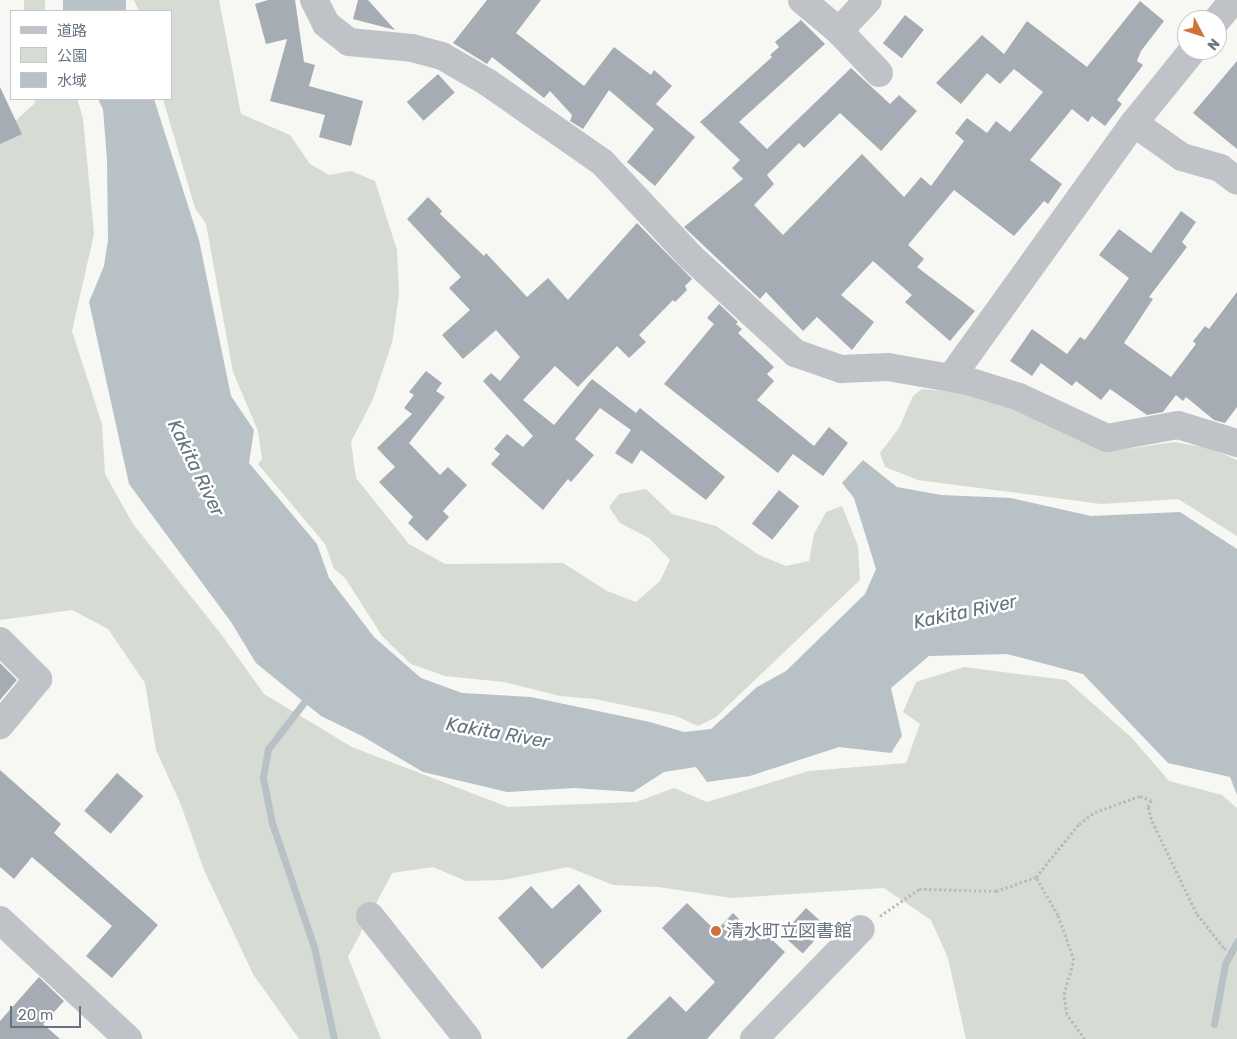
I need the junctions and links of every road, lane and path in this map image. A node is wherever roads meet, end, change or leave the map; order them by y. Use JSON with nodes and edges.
{"nodes":[{"id":1,"x":314,"y":0,"type":"edge"},
{"id":2,"x":802,"y":0,"type":"edge"},
{"id":3,"x":868,"y":0,"type":"edge"},
{"id":4,"x":1233,"y":0,"type":"edge"},
{"id":5,"x":1225,"y":10,"type":"edge"},
{"id":6,"x":839,"y":31,"type":"junction"},
{"id":7,"x":1184,"y":60,"type":"edge"},
{"id":8,"x":879,"y":73,"type":"dead end"},
{"id":9,"x":1134,"y":123,"type":"junction"},
{"id":10,"x":1237,"y":181,"type":"edge"},
{"id":11,"x":952,"y":376,"type":"junction"},
{"id":12,"x":1237,"y":443,"type":"edge"},
{"id":13,"x":0,"y":641,"type":"edge"},
{"id":14,"x":0,"y":725,"type":"edge"},
{"id":15,"x":1036,"y":877,"type":"junction"},
{"id":16,"x":370,"y":916,"type":"dead end"},
{"id":17,"x":0,"y":920,"type":"edge"},
{"id":18,"x":861,"y":929,"type":"joint"},
{"id":19,"x":1237,"y":955,"type":"edge"},
{"id":20,"x":128,"y":1039,"type":"edge"},
{"id":21,"x":468,"y":1039,"type":"edge"},
{"id":22,"x":754,"y":1039,"type":"edge"},
{"id":23,"x":1085,"y":1039,"type":"edge"}],
"edges":[{"from":1,"to":11,"type":"street"},
{"from":2,"to":6,"type":"street"},
{"from":3,"to":6,"type":"street"},
{"from":4,"to":5,"type":"street"},
{"from":6,"to":8,"type":"street"},
{"from":7,"to":9,"type":"street"},
{"from":9,"to":10,"type":"street"},
{"from":9,"to":11,"type":"street"},
{"from":11,"to":12,"type":"street"},
{"from":13,"to":14,"type":"street"},
{"from":15,"to":18,"type":"path"},
{"from":15,"to":19,"type":"path"},
{"from":15,"to":23,"type":"path"},
{"from":16,"to":21,"type":"street"},
{"from":17,"to":20,"type":"street"},
{"from":18,"to":22,"type":"street"}]}
